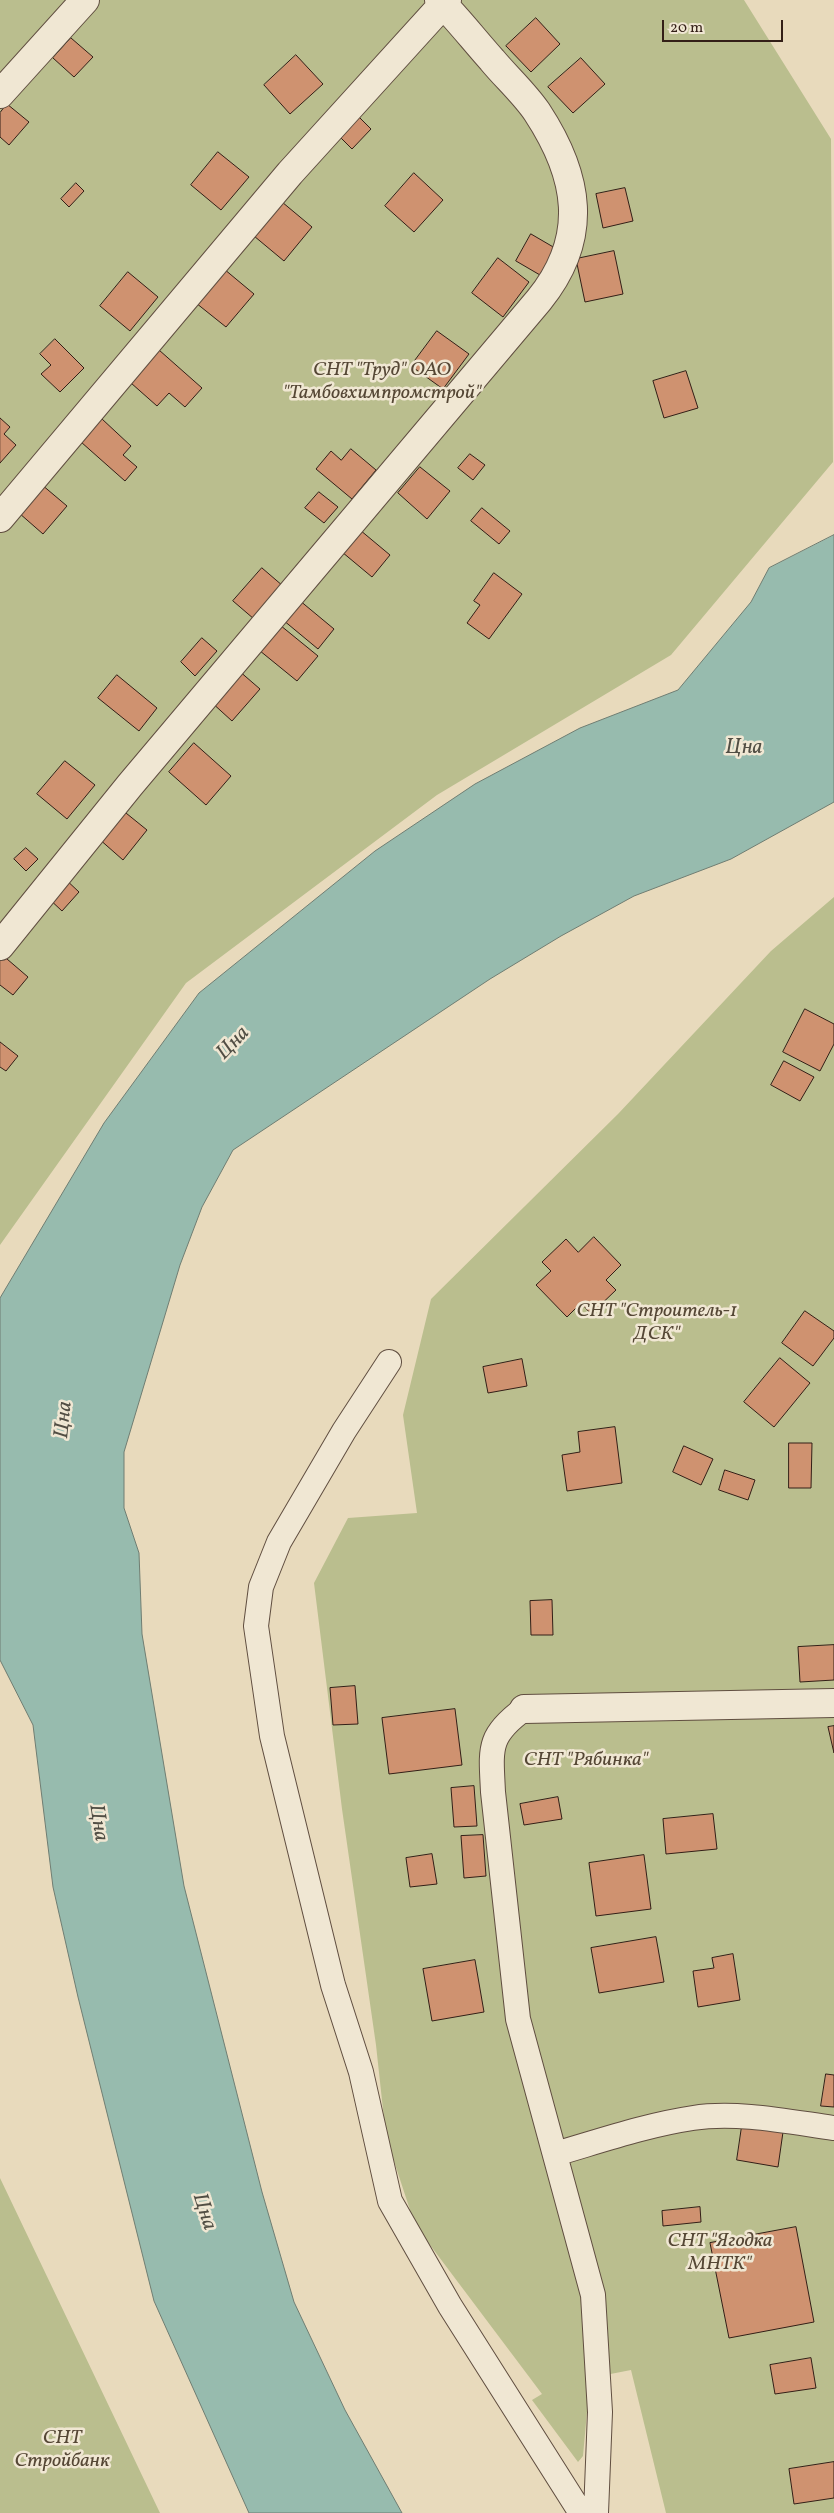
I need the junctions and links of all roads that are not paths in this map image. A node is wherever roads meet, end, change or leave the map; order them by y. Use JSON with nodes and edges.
{"nodes":[{"id":1,"x":85,"y":0,"type":"edge"},
{"id":2,"x":443,"y":1,"type":"edge"},
{"id":3,"x":0,"y":94,"type":"edge"},
{"id":4,"x":0,"y":518,"type":"edge"},
{"id":5,"x":0,"y":946,"type":"edge"},
{"id":6,"x":389,"y":1362,"type":"dead end"},
{"id":7,"x":834,"y":1703,"type":"edge"},
{"id":8,"x":524,"y":1709,"type":"joint"},
{"id":9,"x":834,"y":2128,"type":"edge"},
{"id":10,"x":555,"y":2154,"type":"junction"},
{"id":11,"x":581,"y":2513,"type":"edge"},
{"id":12,"x":596,"y":2513,"type":"edge"}],
"edges":[{"from":1,"to":3,"type":"street"},
{"from":2,"to":4,"type":"street"},
{"from":2,"to":5,"type":"street"},
{"from":6,"to":11,"type":"lane"},
{"from":7,"to":8,"type":"street"},
{"from":8,"to":10,"type":"lane"},
{"from":9,"to":10,"type":"lane"},
{"from":10,"to":12,"type":"lane"}]}
